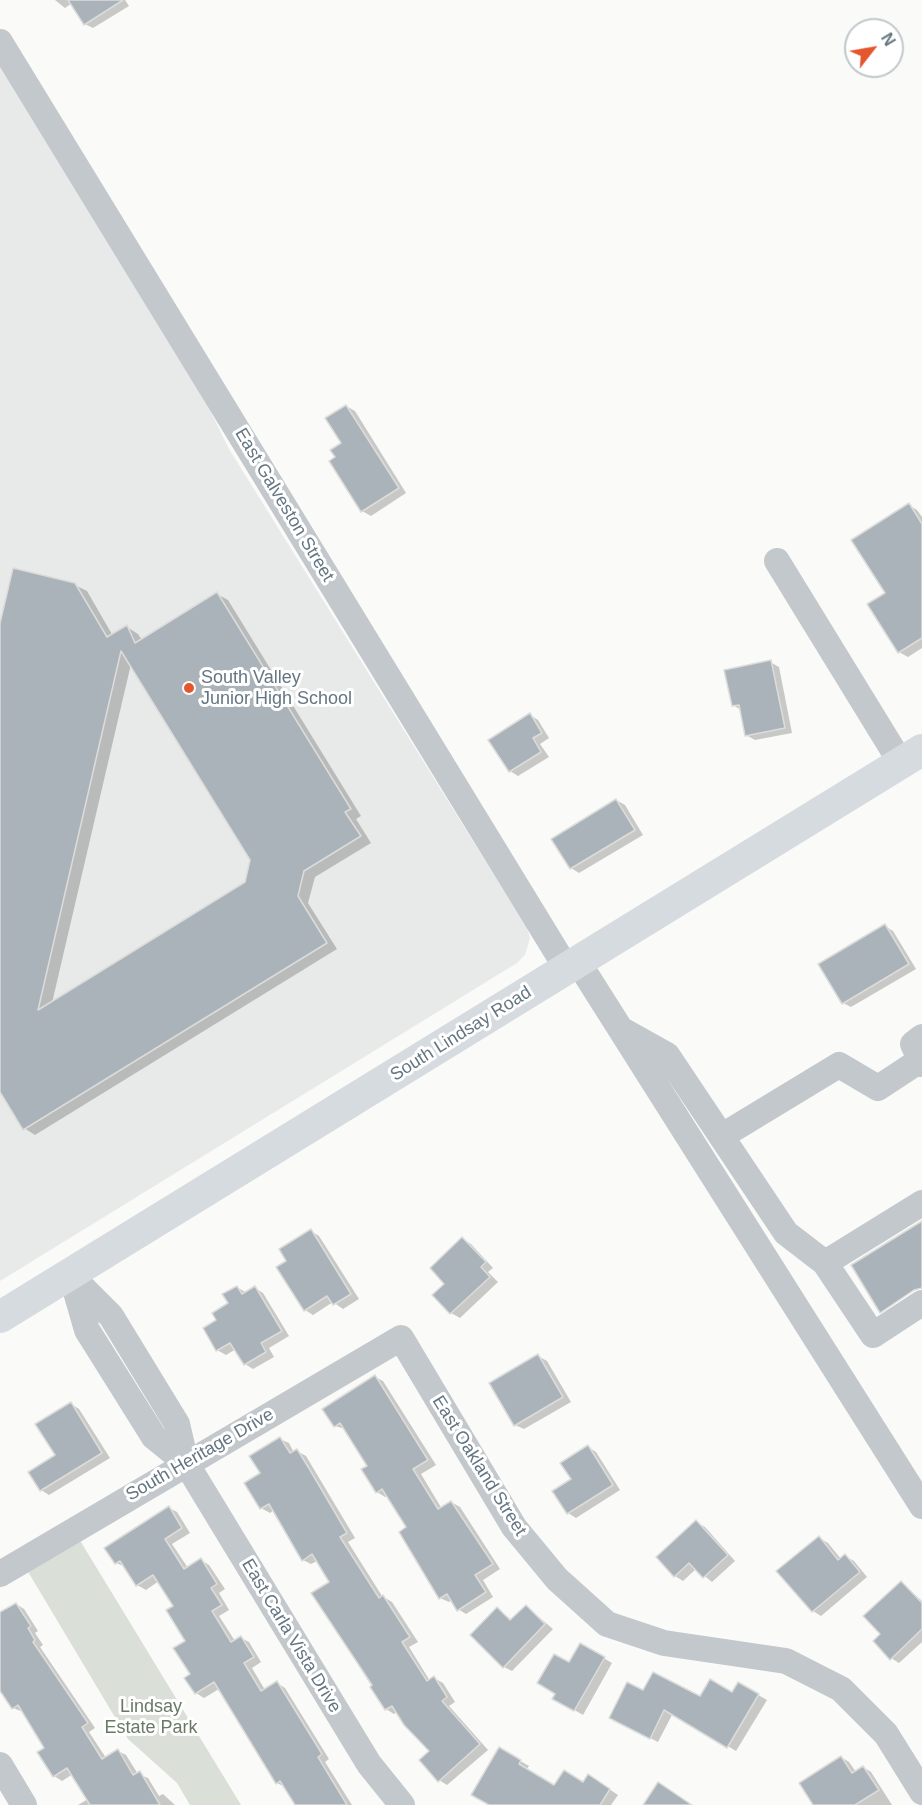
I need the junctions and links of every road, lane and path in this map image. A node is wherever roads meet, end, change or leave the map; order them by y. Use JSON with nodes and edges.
{"nodes":[{"id":1,"x":0,"y":42,"type":"edge"},
{"id":2,"x":777,"y":561,"type":"dead end"},
{"id":3,"x":912,"y":757,"type":"edge"},
{"id":4,"x":572,"y":966,"type":"junction"},
{"id":5,"x":621,"y":1029,"type":"junction"},
{"id":6,"x":921,"y":1054,"type":"edge"},
{"id":7,"x":722,"y":1136,"type":"junction"},
{"id":8,"x":922,"y":1203,"type":"edge"},
{"id":9,"x":825,"y":1263,"type":"junction"},
{"id":10,"x":71,"y":1276,"type":"junction"},
{"id":11,"x":922,"y":1303,"type":"edge"},
{"id":12,"x":0,"y":1317,"type":"edge"},
{"id":13,"x":401,"y":1338,"type":"joint"},
{"id":14,"x":186,"y":1463,"type":"junction"},
{"id":15,"x":922,"y":1506,"type":"edge"},
{"id":16,"x":0,"y":1574,"type":"edge"},
{"id":17,"x":0,"y":1765,"type":"edge"},
{"id":18,"x":922,"y":1792,"type":"edge"},
{"id":19,"x":24,"y":1805,"type":"edge"},
{"id":20,"x":402,"y":1805,"type":"edge"}],
"edges":[{"from":1,"to":4,"type":"street","name":"East Galveston Street"},
{"from":2,"to":3,"type":"street"},
{"from":3,"to":4,"type":"main road","name":"South Lindsay Road"},
{"from":4,"to":5,"type":"street","name":"East Galveston Street"},
{"from":4,"to":10,"type":"main road","name":"South Lindsay Road"},
{"from":5,"to":7,"type":"street"},
{"from":5,"to":15,"type":"street","name":"East Galveston Street"},
{"from":6,"to":7,"type":"street"},
{"from":7,"to":9,"type":"street"},
{"from":8,"to":9,"type":"street"},
{"from":9,"to":11,"type":"street"},
{"from":10,"to":12,"type":"main road","name":"South Lindsay Road"},
{"from":10,"to":14,"type":"street","name":"East Carla Vista Drive"},
{"from":13,"to":14,"type":"street","name":"South Heritage Drive"},
{"from":13,"to":18,"type":"street","name":"East Oakland Street"},
{"from":14,"to":16,"type":"street","name":"South Heritage Drive"},
{"from":14,"to":20,"type":"street","name":"East Carla Vista Drive"},
{"from":17,"to":19,"type":"street"}]}
